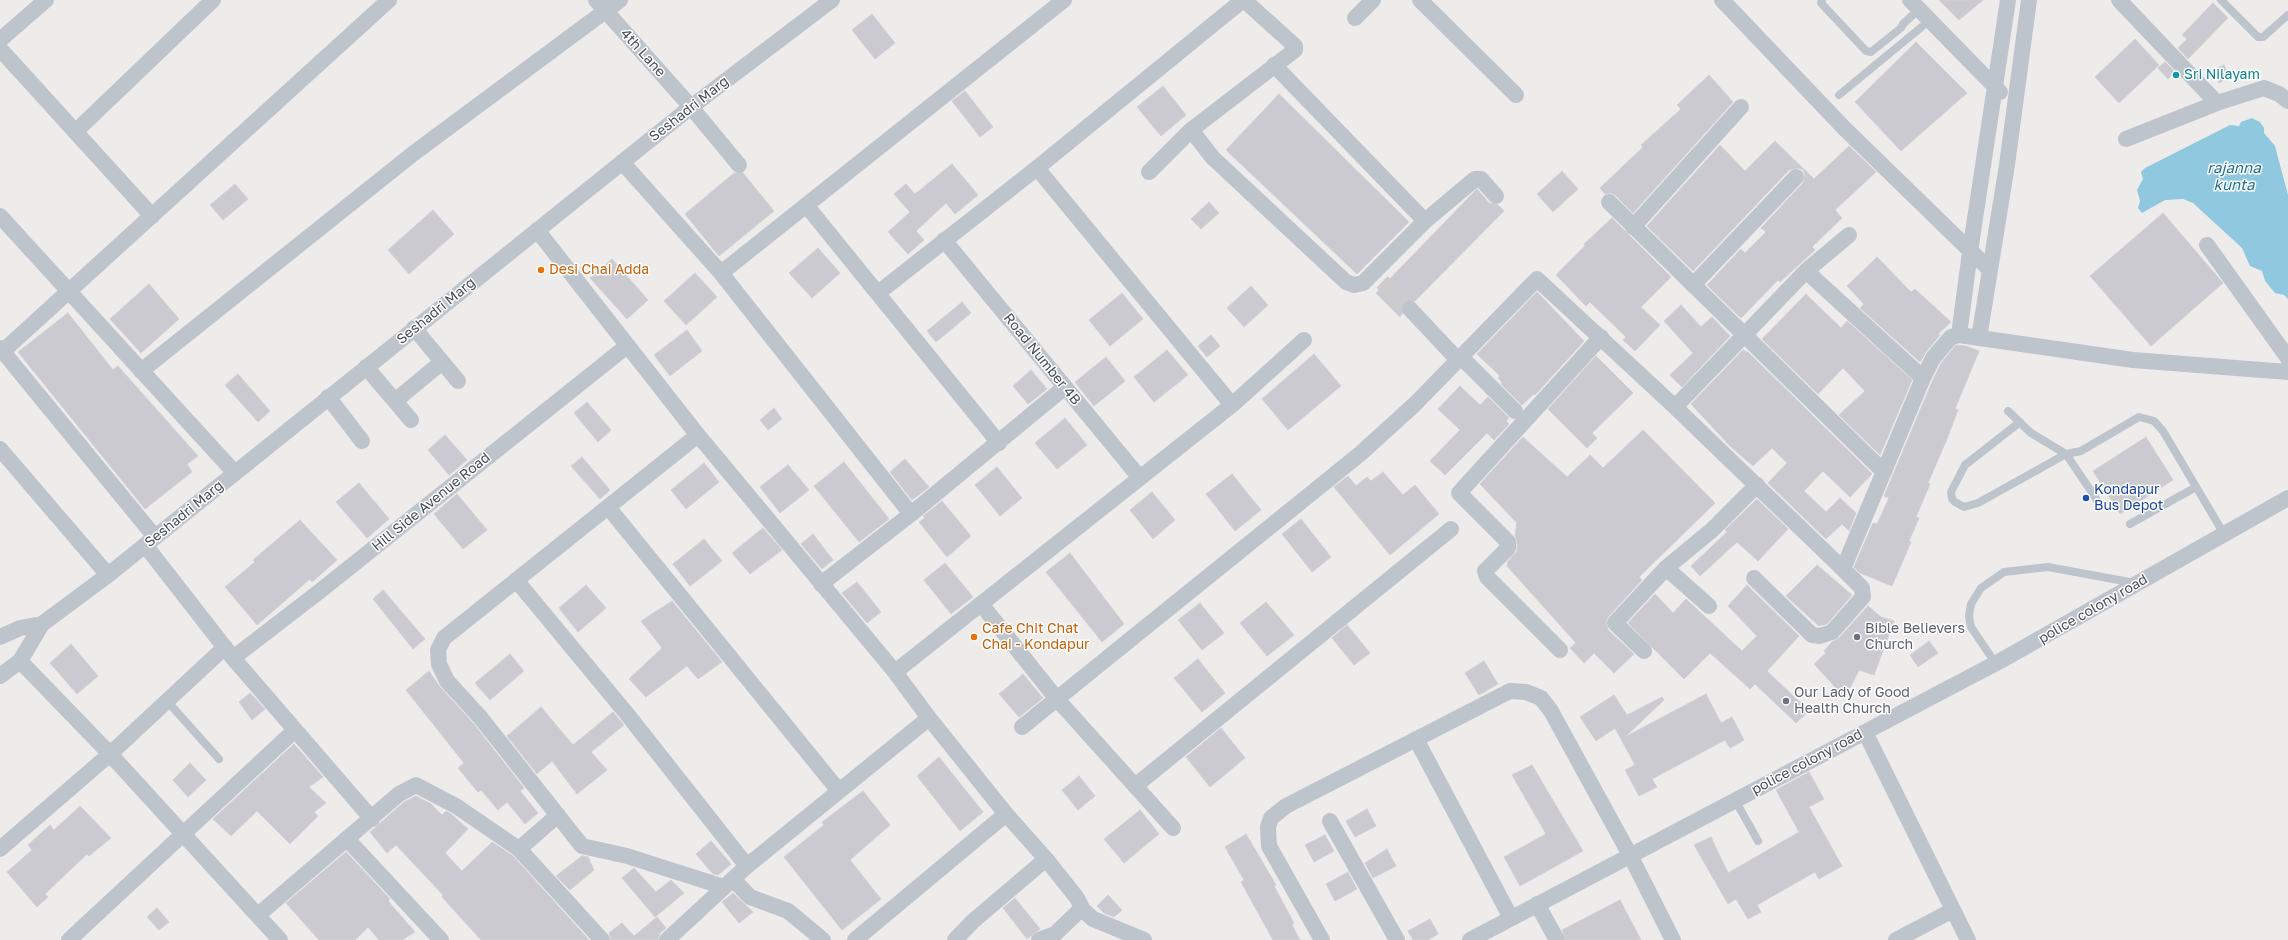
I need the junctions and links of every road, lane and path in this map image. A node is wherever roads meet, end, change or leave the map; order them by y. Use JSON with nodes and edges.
{"nodes":[{"id":1,"x":46,"y":0,"type":"edge"},
{"id":2,"x":213,"y":0,"type":"edge"},
{"id":3,"x":389,"y":0,"type":"edge"},
{"id":4,"x":620,"y":0,"type":"edge"},
{"id":5,"x":832,"y":0,"type":"edge"},
{"id":6,"x":1064,"y":0,"type":"edge"},
{"id":7,"x":1244,"y":0,"type":"edge"},
{"id":8,"x":1373,"y":0,"type":"edge"},
{"id":9,"x":1420,"y":0,"type":"edge"},
{"id":10,"x":1722,"y":0,"type":"edge"},
{"id":11,"x":1822,"y":0,"type":"edge"},
{"id":12,"x":2008,"y":0,"type":"edge"},
{"id":13,"x":2029,"y":0,"type":"edge"},
{"id":14,"x":2119,"y":0,"type":"edge"},
{"id":15,"x":2221,"y":0,"type":"edge"},
{"id":16,"x":601,"y":6,"type":"edge"},
{"id":17,"x":1920,"y":10,"type":"edge"},
{"id":18,"x":2288,"y":15,"type":"edge"},
{"id":19,"x":1355,"y":18,"type":"dead end"},
{"id":20,"x":0,"y":40,"type":"edge"},
{"id":21,"x":0,"y":49,"type":"edge"},
{"id":22,"x":1274,"y":65,"type":"junction"},
{"id":23,"x":1995,"y":87,"type":"junction"},
{"id":24,"x":1516,"y":95,"type":"dead end"},
{"id":25,"x":1839,"y":95,"type":"dead end"},
{"id":26,"x":2288,"y":101,"type":"edge"},
{"id":27,"x":2217,"y":103,"type":"junction"},
{"id":28,"x":691,"y":106,"type":"junction"},
{"id":29,"x":1741,"y":107,"type":"dead end"},
{"id":30,"x":2014,"y":107,"type":"junction"},
{"id":31,"x":1191,"y":130,"type":"junction"},
{"id":32,"x":75,"y":132,"type":"junction"},
{"id":33,"x":2126,"y":139,"type":"dead end"},
{"id":34,"x":622,"y":162,"type":"junction"},
{"id":35,"x":739,"y":164,"type":"dead end"},
{"id":36,"x":1037,"y":168,"type":"junction"},
{"id":37,"x":1149,"y":172,"type":"dead end"},
{"id":38,"x":1796,"y":177,"type":"dead end"},
{"id":39,"x":1496,"y":196,"type":"dead end"},
{"id":40,"x":1608,"y":202,"type":"dead end"},
{"id":41,"x":806,"y":205,"type":"junction"},
{"id":42,"x":0,"y":216,"type":"edge"},
{"id":43,"x":152,"y":216,"type":"junction"},
{"id":44,"x":1425,"y":221,"type":"junction"},
{"id":45,"x":1633,"y":227,"type":"junction"},
{"id":46,"x":537,"y":230,"type":"junction"},
{"id":47,"x":1849,"y":235,"type":"dead end"},
{"id":48,"x":944,"y":240,"type":"junction"},
{"id":49,"x":2207,"y":245,"type":"dead end"},
{"id":50,"x":1970,"y":252,"type":"junction"},
{"id":51,"x":1990,"y":270,"type":"junction"},
{"id":52,"x":1806,"y":271,"type":"junction"},
{"id":53,"x":721,"y":273,"type":"junction"},
{"id":54,"x":1693,"y":285,"type":"junction"},
{"id":55,"x":68,"y":292,"type":"junction"},
{"id":56,"x":878,"y":293,"type":"junction"},
{"id":57,"x":1410,"y":310,"type":"tunnel mouth"},
{"id":58,"x":414,"y":328,"type":"junction"},
{"id":59,"x":1744,"y":335,"type":"junction"},
{"id":60,"x":1959,"y":335,"type":"junction"},
{"id":61,"x":1600,"y":337,"type":"junction"},
{"id":62,"x":1979,"y":338,"type":"junction"},
{"id":63,"x":1304,"y":340,"type":"dead end"},
{"id":64,"x":627,"y":346,"type":"junction"},
{"id":65,"x":2,"y":350,"type":"edge"},
{"id":66,"x":2288,"y":358,"type":"edge"},
{"id":67,"x":1459,"y":359,"type":"junction"},
{"id":68,"x":442,"y":362,"type":"junction"},
{"id":69,"x":366,"y":366,"type":"junction"},
{"id":70,"x":141,"y":371,"type":"junction"},
{"id":71,"x":2288,"y":372,"type":"edge"},
{"id":72,"x":1923,"y":378,"type":"junction"},
{"id":73,"x":458,"y":381,"type":"dead end"},
{"id":74,"x":1065,"y":387,"type":"junction"},
{"id":75,"x":328,"y":398,"type":"junction"},
{"id":76,"x":395,"y":401,"type":"junction"},
{"id":77,"x":1232,"y":405,"type":"junction"},
{"id":78,"x":1675,"y":407,"type":"junction"},
{"id":79,"x":1515,"y":411,"type":"dead end"},
{"id":80,"x":2008,"y":411,"type":"dead end"},
{"id":81,"x":411,"y":420,"type":"dead end"},
{"id":82,"x":2020,"y":422,"type":"junction"},
{"id":83,"x":698,"y":435,"type":"junction"},
{"id":84,"x":362,"y":441,"type":"dead end"},
{"id":85,"x":999,"y":443,"type":"junction"},
{"id":86,"x":0,"y":449,"type":"edge"},
{"id":87,"x":2066,"y":454,"type":"junction"},
{"id":88,"x":1884,"y":472,"type":"junction"},
{"id":89,"x":235,"y":473,"type":"junction"},
{"id":90,"x":1140,"y":478,"type":"junction"},
{"id":91,"x":1757,"y":485,"type":"junction"},
{"id":92,"x":2196,"y":487,"type":"junction"},
{"id":93,"x":2288,"y":498,"type":"edge"},
{"id":94,"x":2101,"y":506,"type":"dead end"},
{"id":95,"x":608,"y":507,"type":"junction"},
{"id":96,"x":911,"y":514,"type":"junction"},
{"id":97,"x":2130,"y":524,"type":"dead end"},
{"id":98,"x":1450,"y":529,"type":"dead end"},
{"id":99,"x":2224,"y":534,"type":"junction"},
{"id":100,"x":150,"y":541,"type":"junction"},
{"id":101,"x":1666,"y":568,"type":"junction"},
{"id":102,"x":1843,"y":569,"type":"junction"},
{"id":103,"x":108,"y":574,"type":"junction"},
{"id":104,"x":1754,"y":578,"type":"dead end"},
{"id":105,"x":516,"y":580,"type":"junction"},
{"id":106,"x":2138,"y":583,"type":"junction"},
{"id":107,"x":821,"y":584,"type":"junction"},
{"id":108,"x":981,"y":604,"type":"junction"},
{"id":109,"x":1709,"y":606,"type":"dead end"},
{"id":110,"x":42,"y":624,"type":"junction"},
{"id":111,"x":2,"y":632,"type":"edge"},
{"id":112,"x":1560,"y":650,"type":"dead end"},
{"id":113,"x":1644,"y":651,"type":"dead end"},
{"id":114,"x":229,"y":652,"type":"junction"},
{"id":115,"x":20,"y":661,"type":"junction"},
{"id":116,"x":1996,"y":664,"type":"junction"},
{"id":117,"x":895,"y":672,"type":"junction"},
{"id":118,"x":0,"y":676,"type":"edge"},
{"id":119,"x":1056,"y":698,"type":"junction"},
{"id":120,"x":167,"y":701,"type":"junction"},
{"id":121,"x":929,"y":718,"type":"junction"},
{"id":122,"x":1022,"y":727,"type":"dead end"},
{"id":123,"x":295,"y":730,"type":"junction"},
{"id":124,"x":1865,"y":732,"type":"junction"},
{"id":125,"x":1416,"y":739,"type":"junction"},
{"id":126,"x":110,"y":754,"type":"junction"},
{"id":127,"x":219,"y":759,"type":"dead end"},
{"id":128,"x":1135,"y":786,"type":"junction"},
{"id":129,"x":839,"y":791,"type":"junction"},
{"id":130,"x":1734,"y":800,"type":"junction"},
{"id":131,"x":1006,"y":814,"type":"junction"},
{"id":132,"x":558,"y":815,"type":"junction"},
{"id":133,"x":372,"y":819,"type":"junction"},
{"id":134,"x":1330,"y":821,"type":"dead end"},
{"id":135,"x":1173,"y":828,"type":"dead end"},
{"id":136,"x":184,"y":833,"type":"junction"},
{"id":137,"x":347,"y":839,"type":"junction"},
{"id":138,"x":1758,"y":841,"type":"dead end"},
{"id":139,"x":519,"y":849,"type":"junction"},
{"id":140,"x":0,"y":850,"type":"edge"},
{"id":141,"x":1630,"y":855,"type":"junction"},
{"id":142,"x":1046,"y":859,"type":"junction"},
{"id":143,"x":747,"y":866,"type":"junction"},
{"id":144,"x":729,"y":883,"type":"junction"},
{"id":145,"x":1537,"y":904,"type":"junction"},
{"id":146,"x":1082,"y":908,"type":"junction"},
{"id":147,"x":1953,"y":910,"type":"junction"},
{"id":148,"x":258,"y":915,"type":"junction"},
{"id":149,"x":1511,"y":918,"type":"junction"},
{"id":150,"x":1060,"y":937,"type":"edge"},
{"id":151,"x":74,"y":938,"type":"edge"},
{"id":152,"x":280,"y":940,"type":"edge"},
{"id":153,"x":441,"y":940,"type":"edge"},
{"id":154,"x":602,"y":940,"type":"edge"},
{"id":155,"x":667,"y":940,"type":"edge"},
{"id":156,"x":823,"y":940,"type":"edge"},
{"id":157,"x":855,"y":940,"type":"edge"},
{"id":158,"x":955,"y":940,"type":"edge"},
{"id":159,"x":1039,"y":940,"type":"edge"},
{"id":160,"x":1144,"y":940,"type":"edge"},
{"id":161,"x":1322,"y":940,"type":"edge"},
{"id":162,"x":1397,"y":940,"type":"edge"},
{"id":163,"x":1470,"y":940,"type":"edge"},
{"id":164,"x":1557,"y":940,"type":"edge"},
{"id":165,"x":1673,"y":940,"type":"edge"},
{"id":166,"x":1896,"y":940,"type":"edge"},
{"id":167,"x":1968,"y":940,"type":"edge"}],
"edges":[{"from":1,"to":20,"type":"street"},
{"from":2,"to":32,"type":"street"},
{"from":3,"to":43,"type":"street"},
{"from":4,"to":16,"type":"street"},
{"from":5,"to":28,"type":"street","name":"Seshadri Marg"},
{"from":6,"to":41,"type":"street"},
{"from":7,"to":22,"type":"street"},
{"from":7,"to":36,"type":"street"},
{"from":8,"to":19,"type":"street"},
{"from":9,"to":24,"type":"street"},
{"from":10,"to":50,"type":"street"},
{"from":11,"to":17,"type":"lane"},
{"from":12,"to":23,"type":"street"},
{"from":13,"to":30,"type":"street"},
{"from":14,"to":27,"type":"street"},
{"from":15,"to":18,"type":"lane"},
{"from":16,"to":28,"type":"street","name":"4th Lane"},
{"from":16,"to":70,"type":"street"},
{"from":17,"to":23,"type":"street"},
{"from":17,"to":25,"type":"lane"},
{"from":21,"to":32,"type":"street"},
{"from":22,"to":31,"type":"street"},
{"from":22,"to":44,"type":"street"},
{"from":23,"to":30,"type":"street"},
{"from":23,"to":50,"type":"street"},
{"from":26,"to":27,"type":"street"},
{"from":27,"to":33,"type":"street"},
{"from":28,"to":34,"type":"street","name":"Seshadri Marg"},
{"from":28,"to":35,"type":"street","name":"4th Lane"},
{"from":29,"to":45,"type":"street"},
{"from":30,"to":51,"type":"street"},
{"from":31,"to":37,"type":"street"},
{"from":31,"to":44,"type":"street"},
{"from":32,"to":43,"type":"street"},
{"from":34,"to":46,"type":"street","name":"Seshadri Marg"},
{"from":34,"to":53,"type":"street"},
{"from":36,"to":48,"type":"street"},
{"from":36,"to":77,"type":"street"},
{"from":38,"to":54,"type":"street"},
{"from":39,"to":44,"type":"street"},
{"from":40,"to":45,"type":"street"},
{"from":41,"to":53,"type":"street"},
{"from":41,"to":56,"type":"street"},
{"from":42,"to":55,"type":"street"},
{"from":43,"to":55,"type":"street"},
{"from":45,"to":54,"type":"street"},
{"from":46,"to":58,"type":"street","name":"Seshadri Marg"},
{"from":46,"to":64,"type":"street"},
{"from":47,"to":52,"type":"street"},
{"from":48,"to":56,"type":"street"},
{"from":48,"to":74,"type":"street","name":"Road Number 4B"},
{"from":49,"to":66,"type":"street"},
{"from":50,"to":51,"type":"street"},
{"from":50,"to":60,"type":"street"},
{"from":51,"to":62,"type":"street"},
{"from":52,"to":59,"type":"street"},
{"from":52,"to":72,"type":"street"},
{"from":53,"to":96,"type":"street"},
{"from":54,"to":59,"type":"street"},
{"from":55,"to":65,"type":"street"},
{"from":55,"to":70,"type":"street"},
{"from":56,"to":85,"type":"street"},
{"from":57,"to":67,"type":"street"},
{"from":58,"to":68,"type":"street"},
{"from":58,"to":69,"type":"street","name":"Seshadri Marg"},
{"from":59,"to":78,"type":"street"},
{"from":59,"to":88,"type":"street"},
{"from":60,"to":62,"type":"street"},
{"from":60,"to":72,"type":"street"},
{"from":61,"to":67,"type":"street"},
{"from":61,"to":78,"type":"street"},
{"from":61,"to":112,"type":"street"},
{"from":62,"to":71,"type":"street"},
{"from":63,"to":77,"type":"street"},
{"from":64,"to":83,"type":"street"},
{"from":64,"to":114,"type":"street","name":"Hill Side Avenue Road"},
{"from":65,"to":100,"type":"street"},
{"from":67,"to":79,"type":"street"},
{"from":67,"to":119,"type":"street"},
{"from":68,"to":73,"type":"street"},
{"from":68,"to":76,"type":"street"},
{"from":69,"to":75,"type":"street","name":"Seshadri Marg"},
{"from":69,"to":76,"type":"street"},
{"from":70,"to":89,"type":"street"},
{"from":72,"to":88,"type":"street"},
{"from":74,"to":85,"type":"street"},
{"from":74,"to":90,"type":"street","name":"Road Number 4B"},
{"from":75,"to":84,"type":"street"},
{"from":75,"to":89,"type":"street","name":"Seshadri Marg"},
{"from":76,"to":81,"type":"street"},
{"from":77,"to":90,"type":"street"},
{"from":78,"to":91,"type":"street"},
{"from":80,"to":82,"type":"lane"},
{"from":82,"to":87,"type":"lane"},
{"from":82,"to":87,"type":"lane"},
{"from":83,"to":95,"type":"street"},
{"from":83,"to":107,"type":"street"},
{"from":85,"to":96,"type":"street"},
{"from":86,"to":103,"type":"street"},
{"from":87,"to":92,"type":"lane"},
{"from":87,"to":94,"type":"lane"},
{"from":88,"to":102,"type":"street"},
{"from":89,"to":100,"type":"street","name":"Seshadri Marg"},
{"from":90,"to":108,"type":"street"},
{"from":91,"to":101,"type":"street"},
{"from":91,"to":102,"type":"street"},
{"from":92,"to":97,"type":"lane"},
{"from":92,"to":99,"type":"lane"},
{"from":93,"to":99,"type":"street","name":"police colony road"},
{"from":95,"to":105,"type":"street"},
{"from":95,"to":129,"type":"street"},
{"from":96,"to":107,"type":"street"},
{"from":98,"to":128,"type":"street"},
{"from":99,"to":106,"type":"street","name":"police colony road"},
{"from":100,"to":103,"type":"street","name":"Seshadri Marg"},
{"from":100,"to":114,"type":"street"},
{"from":101,"to":109,"type":"street"},
{"from":101,"to":113,"type":"street"},
{"from":102,"to":104,"type":"street"},
{"from":103,"to":110,"type":"street","name":"Seshadri Marg"},
{"from":105,"to":132,"type":"street"},
{"from":105,"to":143,"type":"street"},
{"from":106,"to":116,"type":"street","name":"police colony road"},
{"from":106,"to":116,"type":"lane"},
{"from":107,"to":117,"type":"street"},
{"from":108,"to":117,"type":"street"},
{"from":108,"to":119,"type":"street"},
{"from":110,"to":111,"type":"street","name":"Seshadri Marg"},
{"from":110,"to":115,"type":"street","name":"Seshadri Marg"},
{"from":114,"to":120,"type":"street","name":"Hill Side Avenue Road"},
{"from":114,"to":123,"type":"street"},
{"from":115,"to":118,"type":"street","name":"Seshadri Marg"},
{"from":115,"to":126,"type":"street"},
{"from":116,"to":124,"type":"street","name":"police colony road"},
{"from":117,"to":121,"type":"street"},
{"from":119,"to":122,"type":"street"},
{"from":119,"to":128,"type":"street"},
{"from":120,"to":126,"type":"street","name":"Hill Side Avenue Road"},
{"from":120,"to":127,"type":"lane"},
{"from":121,"to":129,"type":"street"},
{"from":121,"to":131,"type":"street"},
{"from":123,"to":133,"type":"street"},
{"from":123,"to":136,"type":"street"},
{"from":124,"to":130,"type":"street","name":"police colony road"},
{"from":124,"to":147,"type":"street"},
{"from":125,"to":141,"type":"street"},
{"from":125,"to":149,"type":"street"},
{"from":125,"to":161,"type":"street"},
{"from":126,"to":136,"type":"street"},
{"from":126,"to":140,"type":"street","name":"Hill Side Avenue Road"},
{"from":128,"to":135,"type":"street"},
{"from":129,"to":143,"type":"street"},
{"from":130,"to":138,"type":"lane"},
{"from":130,"to":141,"type":"street","name":"police colony road"},
{"from":131,"to":142,"type":"street"},
{"from":131,"to":157,"type":"street"},
{"from":132,"to":139,"type":"street"},
{"from":132,"to":144,"type":"street"},
{"from":133,"to":137,"type":"street"},
{"from":133,"to":139,"type":"street"},
{"from":134,"to":162,"type":"street"},
{"from":136,"to":148,"type":"street"},
{"from":136,"to":151,"type":"street"},
{"from":137,"to":148,"type":"street"},
{"from":137,"to":153,"type":"street"},
{"from":139,"to":154,"type":"street"},
{"from":141,"to":145,"type":"street","name":"police colony road"},
{"from":141,"to":165,"type":"street"},
{"from":142,"to":146,"type":"street"},
{"from":142,"to":158,"type":"street"},
{"from":143,"to":144,"type":"street"},
{"from":144,"to":155,"type":"street"},
{"from":144,"to":156,"type":"street"},
{"from":145,"to":149,"type":"street","name":"police colony road"},
{"from":145,"to":164,"type":"street"},
{"from":146,"to":150,"type":"street"},
{"from":146,"to":160,"type":"street"},
{"from":147,"to":166,"type":"street"},
{"from":147,"to":167,"type":"street"},
{"from":148,"to":152,"type":"street"},
{"from":149,"to":163,"type":"street","name":"police colony road"},
{"from":150,"to":159,"type":"street"}]}
